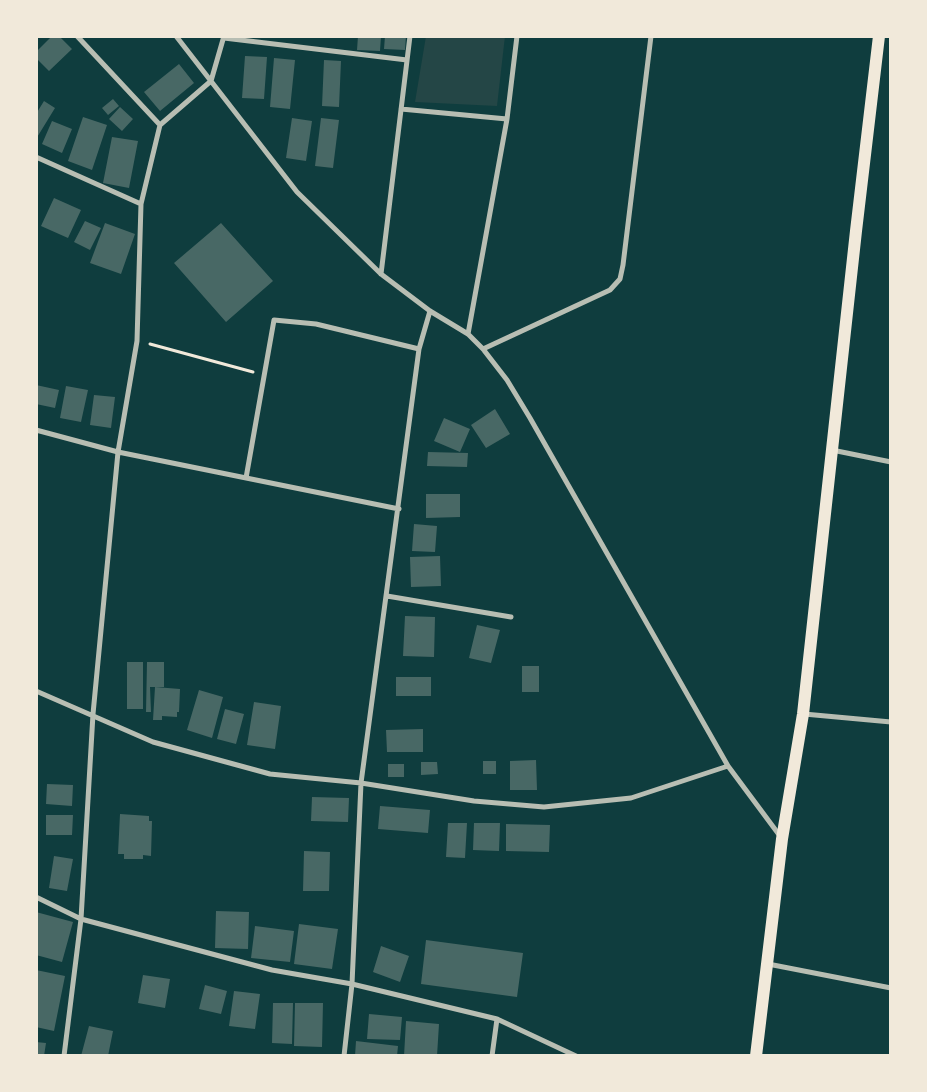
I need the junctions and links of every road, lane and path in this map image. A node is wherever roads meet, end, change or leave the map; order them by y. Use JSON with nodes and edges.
{"nodes":[{"id":1,"x":77,"y":36,"type":"edge"},
{"id":2,"x":176,"y":36,"type":"edge"},
{"id":3,"x":410,"y":36,"type":"edge"},
{"id":4,"x":518,"y":36,"type":"edge"},
{"id":5,"x":651,"y":36,"type":"edge"},
{"id":6,"x":879,"y":36,"type":"edge"},
{"id":7,"x":224,"y":37,"type":"edge"},
{"id":8,"x":407,"y":60,"type":"junction"},
{"id":9,"x":211,"y":81,"type":"junction"},
{"id":10,"x":401,"y":109,"type":"junction"},
{"id":11,"x":507,"y":120,"type":"junction"},
{"id":12,"x":160,"y":125,"type":"junction"},
{"id":13,"x":36,"y":157,"type":"edge"},
{"id":14,"x":141,"y":204,"type":"junction"},
{"id":15,"x":382,"y":274,"type":"junction"},
{"id":16,"x":430,"y":311,"type":"junction"},
{"id":17,"x":468,"y":334,"type":"junction"},
{"id":18,"x":137,"y":341,"type":"junction"},
{"id":19,"x":420,"y":349,"type":"junction"},
{"id":20,"x":483,"y":349,"type":"junction"},
{"id":21,"x":264,"y":375,"type":"junction"},
{"id":22,"x":36,"y":430,"type":"edge"},
{"id":23,"x":832,"y":450,"type":"junction"},
{"id":24,"x":118,"y":452,"type":"junction"},
{"id":25,"x":891,"y":462,"type":"edge"},
{"id":26,"x":246,"y":478,"type":"junction"},
{"id":27,"x":399,"y":509,"type":"junction"},
{"id":28,"x":387,"y":596,"type":"junction"},
{"id":29,"x":511,"y":617,"type":"dead end"},
{"id":30,"x":36,"y":691,"type":"edge"},
{"id":31,"x":93,"y":714,"type":"junction"},
{"id":32,"x":803,"y":714,"type":"junction"},
{"id":33,"x":891,"y":722,"type":"edge"},
{"id":34,"x":728,"y":766,"type":"junction"},
{"id":35,"x":361,"y":783,"type":"junction"},
{"id":36,"x":782,"y":839,"type":"junction"},
{"id":37,"x":36,"y":896,"type":"edge"},
{"id":38,"x":80,"y":918,"type":"junction"},
{"id":39,"x":768,"y":964,"type":"junction"},
{"id":40,"x":352,"y":984,"type":"junction"},
{"id":41,"x":891,"y":988,"type":"edge"},
{"id":42,"x":497,"y":1019,"type":"junction"},
{"id":43,"x":64,"y":1056,"type":"edge"},
{"id":44,"x":344,"y":1056,"type":"edge"},
{"id":45,"x":492,"y":1056,"type":"edge"},
{"id":46,"x":576,"y":1056,"type":"edge"},
{"id":47,"x":756,"y":1056,"type":"edge"}],
"edges":[{"from":1,"to":12,"type":"street"},
{"from":2,"to":9,"type":"street"},
{"from":3,"to":8,"type":"street"},
{"from":4,"to":11,"type":"street"},
{"from":5,"to":20,"type":"street"},
{"from":6,"to":23,"type":"main road"},
{"from":7,"to":8,"type":"street"},
{"from":7,"to":9,"type":"street"},
{"from":8,"to":10,"type":"street"},
{"from":9,"to":12,"type":"street"},
{"from":9,"to":15,"type":"street"},
{"from":10,"to":11,"type":"street"},
{"from":10,"to":15,"type":"street"},
{"from":11,"to":17,"type":"street"},
{"from":12,"to":14,"type":"street"},
{"from":13,"to":14,"type":"street"},
{"from":14,"to":18,"type":"street"},
{"from":15,"to":16,"type":"street"},
{"from":16,"to":17,"type":"street"},
{"from":16,"to":19,"type":"street"},
{"from":17,"to":20,"type":"street"},
{"from":18,"to":21,"type":"path"},
{"from":18,"to":24,"type":"street"},
{"from":19,"to":21,"type":"street"},
{"from":19,"to":27,"type":"street"},
{"from":20,"to":34,"type":"street"},
{"from":21,"to":26,"type":"street"},
{"from":22,"to":24,"type":"street"},
{"from":23,"to":25,"type":"street"},
{"from":23,"to":32,"type":"main road"},
{"from":24,"to":26,"type":"street"},
{"from":24,"to":31,"type":"street"},
{"from":26,"to":27,"type":"street"},
{"from":27,"to":28,"type":"street"},
{"from":28,"to":29,"type":"street"},
{"from":28,"to":35,"type":"street"},
{"from":30,"to":31,"type":"street"},
{"from":31,"to":35,"type":"street"},
{"from":31,"to":38,"type":"street"},
{"from":32,"to":33,"type":"street"},
{"from":32,"to":36,"type":"main road"},
{"from":34,"to":35,"type":"street"},
{"from":34,"to":36,"type":"street"},
{"from":35,"to":40,"type":"street"},
{"from":36,"to":39,"type":"main road"},
{"from":37,"to":38,"type":"street"},
{"from":38,"to":40,"type":"street"},
{"from":38,"to":43,"type":"street"},
{"from":39,"to":41,"type":"street"},
{"from":39,"to":47,"type":"main road"},
{"from":40,"to":42,"type":"street"},
{"from":40,"to":44,"type":"street"},
{"from":42,"to":45,"type":"street"},
{"from":42,"to":46,"type":"street"}]}
